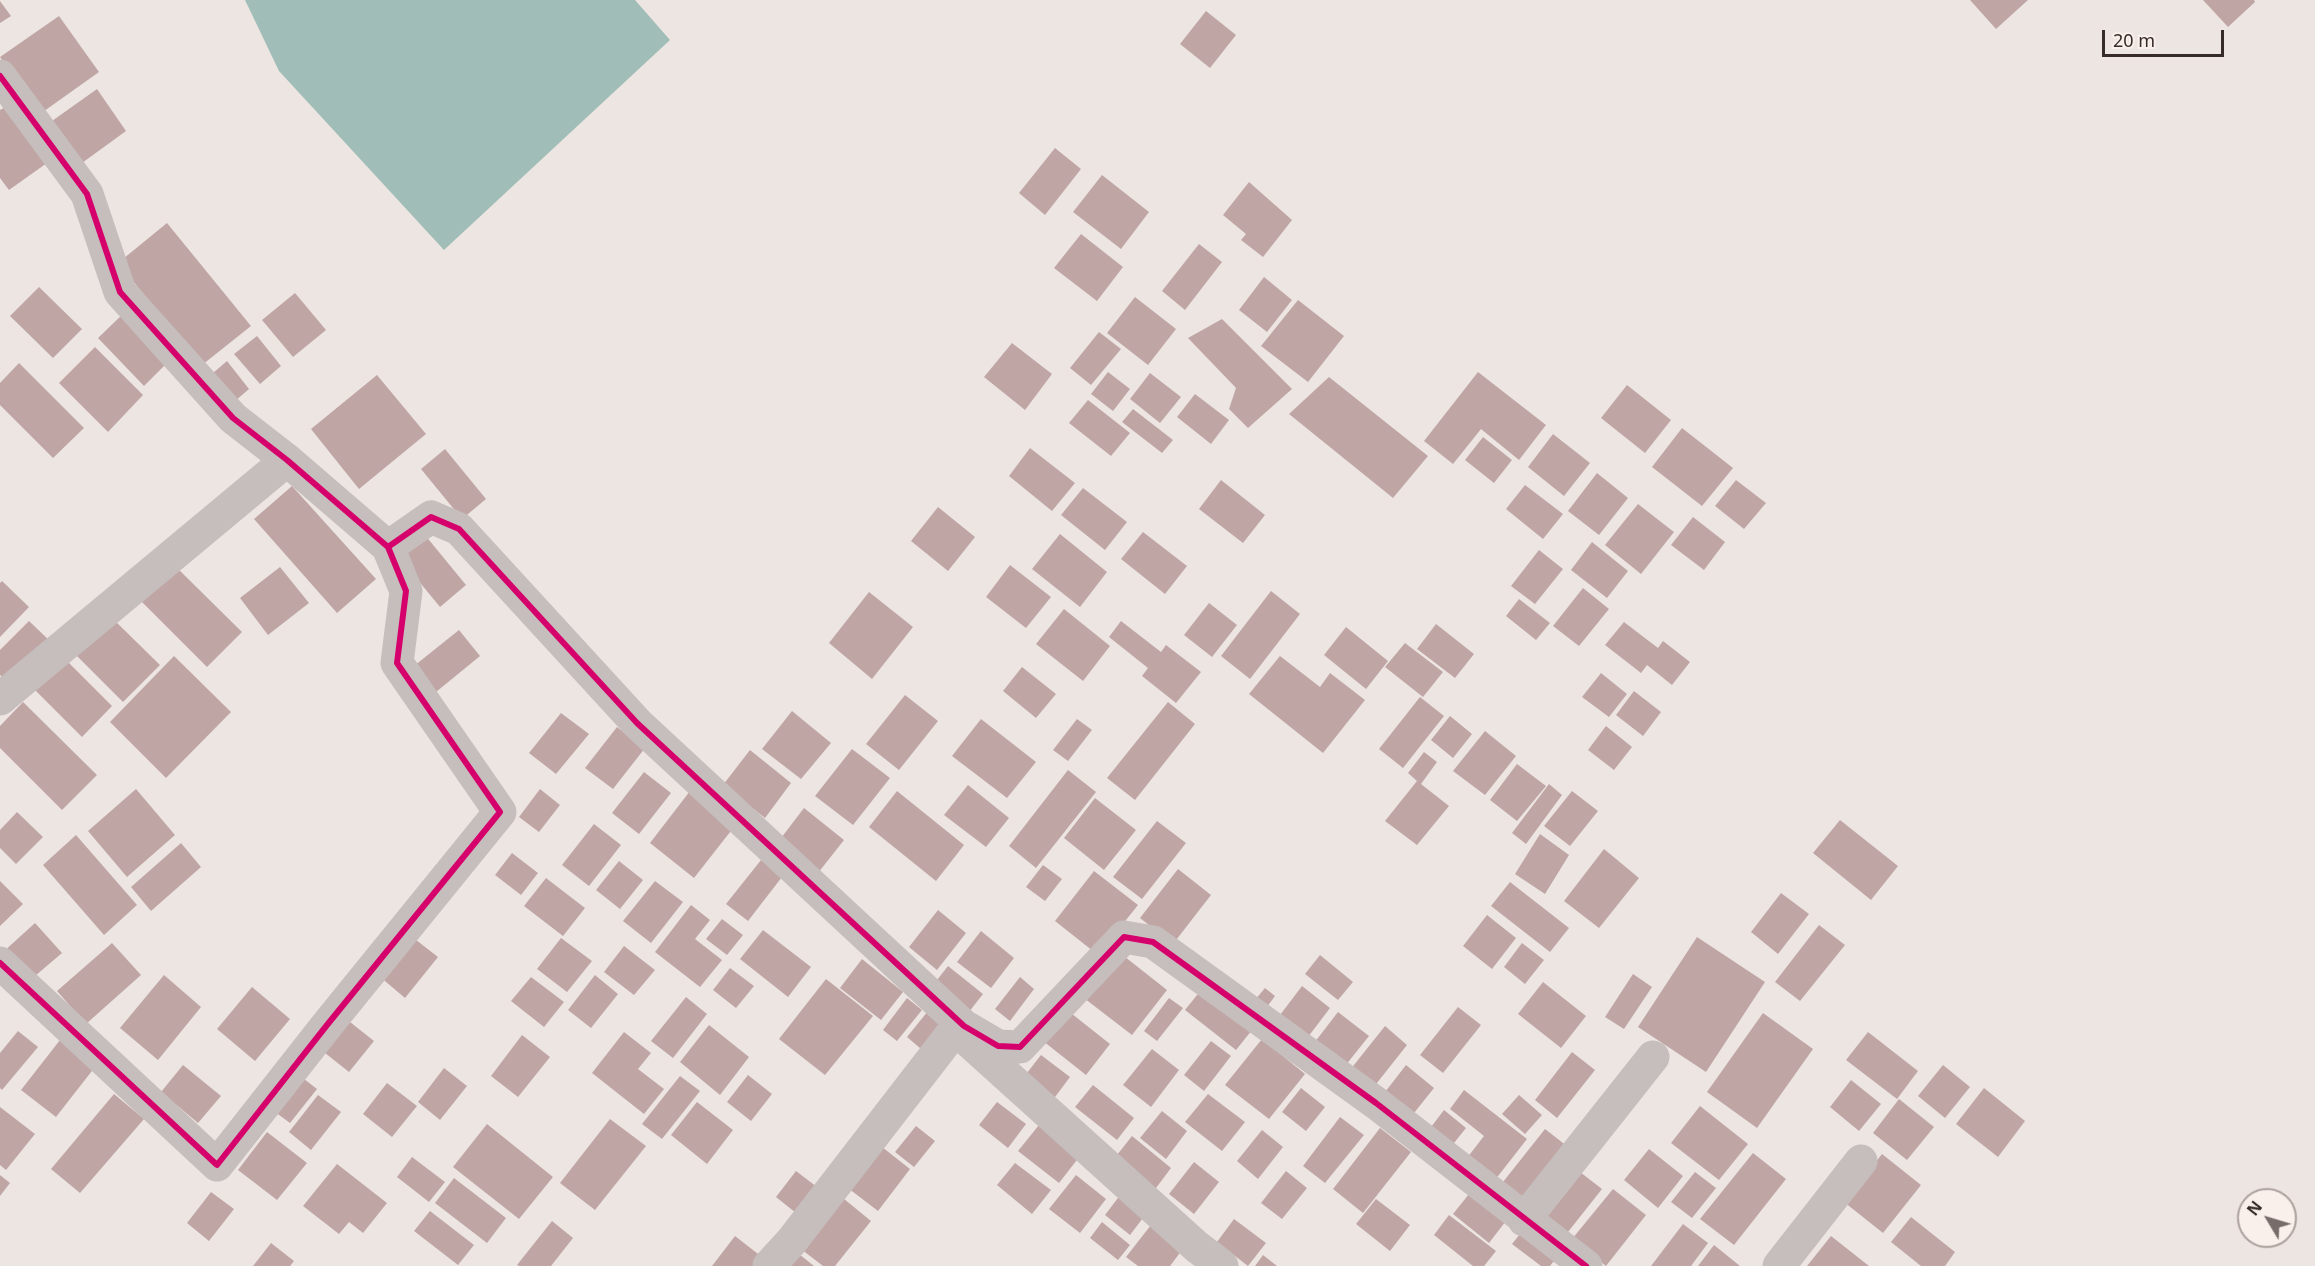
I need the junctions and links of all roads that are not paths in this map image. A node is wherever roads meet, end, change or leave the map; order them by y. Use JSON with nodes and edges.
{"nodes":[{"id":1,"x":0,"y":76,"type":"edge"},
{"id":2,"x":287,"y":460,"type":"junction"},
{"id":3,"x":388,"y":547,"type":"junction"},
{"id":4,"x":0,"y":699,"type":"edge"},
{"id":5,"x":0,"y":963,"type":"edge"},
{"id":6,"x":1653,"y":1057,"type":"dead end"},
{"id":7,"x":1861,"y":1161,"type":"dead end"},
{"id":8,"x":1524,"y":1220,"type":"junction"},
{"id":9,"x":769,"y":1266,"type":"edge"},
{"id":10,"x":1222,"y":1266,"type":"edge"},
{"id":11,"x":1586,"y":1266,"type":"edge"},
{"id":12,"x":1779,"y":1266,"type":"edge"}],
"edges":[{"from":1,"to":2,"type":"street"},
{"from":2,"to":3,"type":"street"},
{"from":2,"to":4,"type":"street"},
{"from":3,"to":5,"type":"street"},
{"from":3,"to":8,"type":"street"},
{"from":6,"to":8,"type":"street"},
{"from":7,"to":12,"type":"street"},
{"from":8,"to":11,"type":"street"},
{"from":9,"to":10,"type":"street"}]}
